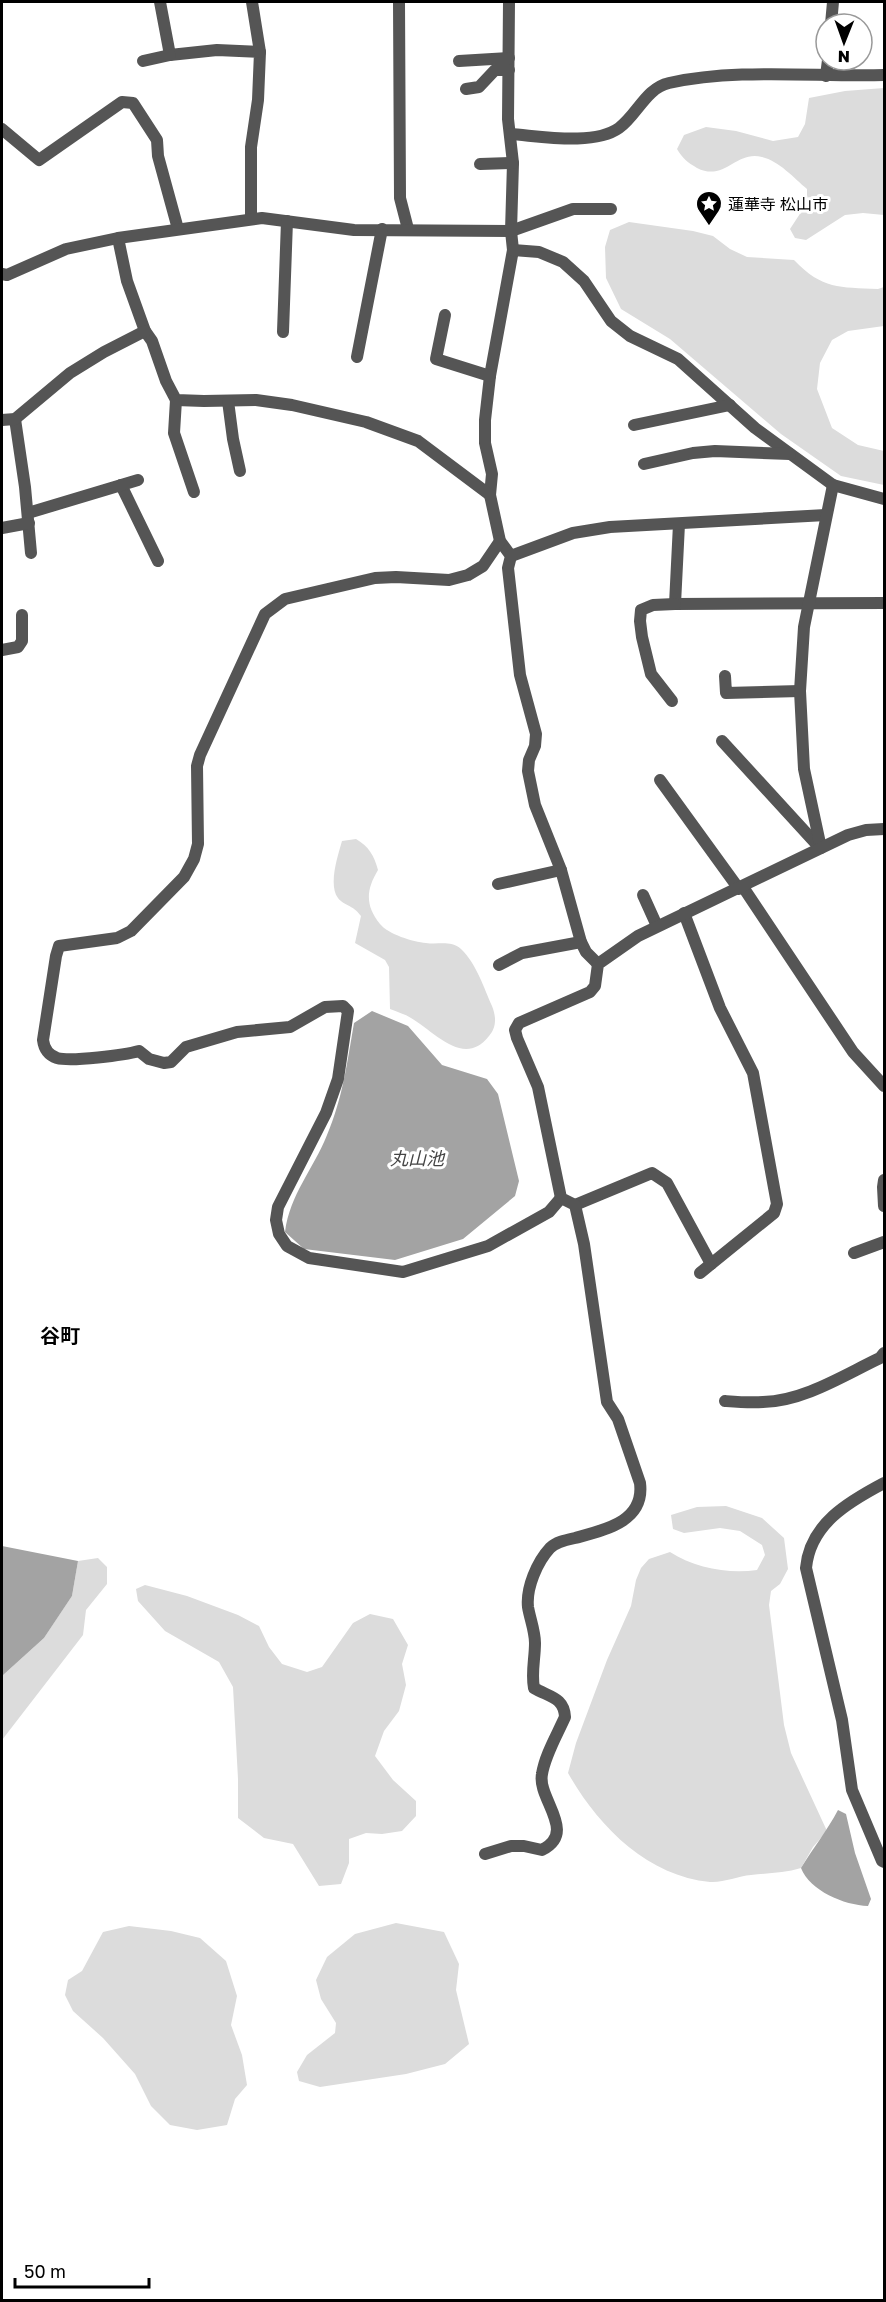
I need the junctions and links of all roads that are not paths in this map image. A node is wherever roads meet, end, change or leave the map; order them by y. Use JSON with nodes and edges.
{"nodes":[{"id":1,"x":160,"y":2,"type":"edge"},
{"id":2,"x":252,"y":2,"type":"edge"},
{"id":3,"x":399,"y":2,"type":"edge"},
{"id":4,"x":509,"y":2,"type":"edge"},
{"id":5,"x":260,"y":52,"type":"junction"},
{"id":6,"x":170,"y":55,"type":"junction"},
{"id":7,"x":143,"y":61,"type":"dead end"},
{"id":8,"x":459,"y":61,"type":"dead end"},
{"id":9,"x":509,"y":64,"type":"junction"},
{"id":10,"x":826,"y":72,"type":"edge"},
{"id":11,"x":885,"y":75,"type":"edge"},
{"id":12,"x":826,"y":76,"type":"junction"},
{"id":13,"x":466,"y":89,"type":"dead end"},
{"id":14,"x":2,"y":129,"type":"edge"},
{"id":15,"x":510,"y":134,"type":"junction"},
{"id":16,"x":513,"y":163,"type":"junction"},
{"id":17,"x":480,"y":164,"type":"dead end"},
{"id":18,"x":611,"y":210,"type":"dead end"},
{"id":19,"x":251,"y":219,"type":"junction"},
{"id":20,"x":288,"y":221,"type":"junction"},
{"id":21,"x":408,"y":229,"type":"junction"},
{"id":22,"x":178,"y":230,"type":"junction"},
{"id":23,"x":382,"y":230,"type":"junction"},
{"id":24,"x":511,"y":231,"type":"junction"},
{"id":25,"x":118,"y":238,"type":"junction"},
{"id":26,"x":513,"y":250,"type":"junction"},
{"id":27,"x":2,"y":273,"type":"edge"},
{"id":28,"x":445,"y":315,"type":"dead end"},
{"id":29,"x":145,"y":331,"type":"junction"},
{"id":30,"x":283,"y":332,"type":"dead end"},
{"id":31,"x":357,"y":357,"type":"dead end"},
{"id":32,"x":490,"y":376,"type":"junction"},
{"id":33,"x":176,"y":400,"type":"junction"},
{"id":34,"x":228,"y":400,"type":"junction"},
{"id":35,"x":730,"y":405,"type":"junction"},
{"id":36,"x":15,"y":419,"type":"junction"},
{"id":37,"x":2,"y":420,"type":"edge"},
{"id":38,"x":634,"y":424,"type":"dead end"},
{"id":39,"x":790,"y":454,"type":"junction"},
{"id":40,"x":644,"y":464,"type":"dead end"},
{"id":41,"x":240,"y":471,"type":"dead end"},
{"id":42,"x":138,"y":480,"type":"dead end"},
{"id":43,"x":121,"y":485,"type":"junction"},
{"id":44,"x":833,"y":485,"type":"junction"},
{"id":45,"x":194,"y":492,"type":"dead end"},
{"id":46,"x":490,"y":495,"type":"junction"},
{"id":47,"x":885,"y":499,"type":"edge"},
{"id":48,"x":826,"y":515,"type":"junction"},
{"id":49,"x":28,"y":518,"type":"junction"},
{"id":50,"x":679,"y":524,"type":"junction"},
{"id":51,"x":2,"y":528,"type":"edge"},
{"id":52,"x":500,"y":541,"type":"junction"},
{"id":53,"x":31,"y":553,"type":"dead end"},
{"id":54,"x":511,"y":556,"type":"junction"},
{"id":55,"x":158,"y":561,"type":"dead end"},
{"id":56,"x":810,"y":602,"type":"junction"},
{"id":57,"x":885,"y":603,"type":"edge"},
{"id":58,"x":675,"y":604,"type":"junction"},
{"id":59,"x":22,"y":615,"type":"dead end"},
{"id":60,"x":2,"y":650,"type":"edge"},
{"id":61,"x":725,"y":676,"type":"dead end"},
{"id":62,"x":800,"y":691,"type":"junction"},
{"id":63,"x":672,"y":701,"type":"dead end"},
{"id":64,"x":723,"y":741,"type":"dead end"},
{"id":65,"x":660,"y":780,"type":"dead end"},
{"id":66,"x":885,"y":829,"type":"edge"},
{"id":67,"x":821,"y":848,"type":"junction"},
{"id":68,"x":561,"y":870,"type":"junction"},
{"id":69,"x":498,"y":884,"type":"dead end"},
{"id":70,"x":741,"y":888,"type":"junction"},
{"id":71,"x":643,"y":895,"type":"dead end"},
{"id":72,"x":684,"y":913,"type":"junction"},
{"id":73,"x":657,"y":926,"type":"junction"},
{"id":74,"x":581,"y":942,"type":"junction"},
{"id":75,"x":598,"y":964,"type":"junction"},
{"id":76,"x":499,"y":965,"type":"dead end"},
{"id":77,"x":885,"y":1086,"type":"edge"},
{"id":78,"x":885,"y":1180,"type":"edge"},
{"id":79,"x":561,"y":1198,"type":"junction"},
{"id":80,"x":575,"y":1205,"type":"junction"},
{"id":81,"x":885,"y":1206,"type":"edge"},
{"id":82,"x":885,"y":1242,"type":"edge"},
{"id":83,"x":854,"y":1253,"type":"dead end"},
{"id":84,"x":711,"y":1264,"type":"junction"},
{"id":85,"x":700,"y":1273,"type":"dead end"},
{"id":86,"x":885,"y":1353,"type":"edge"},
{"id":87,"x":725,"y":1401,"type":"dead end"},
{"id":88,"x":885,"y":1483,"type":"edge"},
{"id":89,"x":485,"y":1854,"type":"dead end"},
{"id":90,"x":885,"y":1862,"type":"edge"}],
"edges":[{"from":1,"to":6,"type":"street"},
{"from":2,"to":5,"type":"street"},
{"from":3,"to":21,"type":"street"},
{"from":4,"to":9,"type":"street"},
{"from":5,"to":6,"type":"street"},
{"from":5,"to":19,"type":"street"},
{"from":6,"to":7,"type":"street"},
{"from":8,"to":9,"type":"street"},
{"from":9,"to":13,"type":"street"},
{"from":9,"to":15,"type":"street"},
{"from":10,"to":12,"type":"street"},
{"from":11,"to":12,"type":"street"},
{"from":12,"to":15,"type":"street"},
{"from":14,"to":22,"type":"street"},
{"from":15,"to":16,"type":"street"},
{"from":16,"to":17,"type":"street"},
{"from":16,"to":24,"type":"street"},
{"from":18,"to":24,"type":"street"},
{"from":19,"to":20,"type":"street"},
{"from":19,"to":22,"type":"street"},
{"from":20,"to":23,"type":"street"},
{"from":20,"to":30,"type":"street"},
{"from":21,"to":23,"type":"street"},
{"from":21,"to":24,"type":"street"},
{"from":22,"to":25,"type":"street"},
{"from":23,"to":31,"type":"street"},
{"from":24,"to":26,"type":"street"},
{"from":25,"to":27,"type":"street"},
{"from":25,"to":29,"type":"street"},
{"from":26,"to":32,"type":"street"},
{"from":26,"to":35,"type":"street"},
{"from":28,"to":32,"type":"street"},
{"from":29,"to":33,"type":"street"},
{"from":29,"to":36,"type":"street"},
{"from":32,"to":46,"type":"street"},
{"from":33,"to":34,"type":"street"},
{"from":33,"to":45,"type":"street"},
{"from":34,"to":41,"type":"street"},
{"from":34,"to":46,"type":"street"},
{"from":35,"to":38,"type":"street"},
{"from":35,"to":39,"type":"street"},
{"from":36,"to":37,"type":"street"},
{"from":36,"to":49,"type":"street"},
{"from":39,"to":40,"type":"street"},
{"from":39,"to":44,"type":"street"},
{"from":42,"to":43,"type":"street"},
{"from":43,"to":49,"type":"street"},
{"from":43,"to":55,"type":"street"},
{"from":44,"to":47,"type":"street"},
{"from":44,"to":48,"type":"street"},
{"from":46,"to":52,"type":"street"},
{"from":48,"to":50,"type":"street"},
{"from":48,"to":56,"type":"street"},
{"from":49,"to":51,"type":"street"},
{"from":49,"to":53,"type":"street"},
{"from":50,"to":54,"type":"street"},
{"from":50,"to":58,"type":"street"},
{"from":52,"to":54,"type":"street"},
{"from":52,"to":79,"type":"street"},
{"from":54,"to":68,"type":"street"},
{"from":56,"to":57,"type":"street"},
{"from":56,"to":58,"type":"street"},
{"from":56,"to":62,"type":"street"},
{"from":58,"to":63,"type":"street"},
{"from":59,"to":60,"type":"street"},
{"from":61,"to":62,"type":"street"},
{"from":62,"to":67,"type":"street"},
{"from":64,"to":67,"type":"street"},
{"from":65,"to":70,"type":"street"},
{"from":66,"to":67,"type":"street"},
{"from":67,"to":70,"type":"street"},
{"from":68,"to":69,"type":"street"},
{"from":68,"to":74,"type":"street"},
{"from":70,"to":72,"type":"street"},
{"from":70,"to":77,"type":"street"},
{"from":71,"to":73,"type":"street"},
{"from":72,"to":73,"type":"street"},
{"from":72,"to":84,"type":"street"},
{"from":73,"to":75,"type":"street"},
{"from":74,"to":75,"type":"street"},
{"from":74,"to":76,"type":"street"},
{"from":75,"to":79,"type":"street"},
{"from":78,"to":81,"type":"street"},
{"from":79,"to":80,"type":"street"},
{"from":80,"to":84,"type":"street"},
{"from":80,"to":89,"type":"street"},
{"from":82,"to":83,"type":"street"},
{"from":84,"to":85,"type":"street"},
{"from":86,"to":87,"type":"street"},
{"from":88,"to":90,"type":"street"}]}
